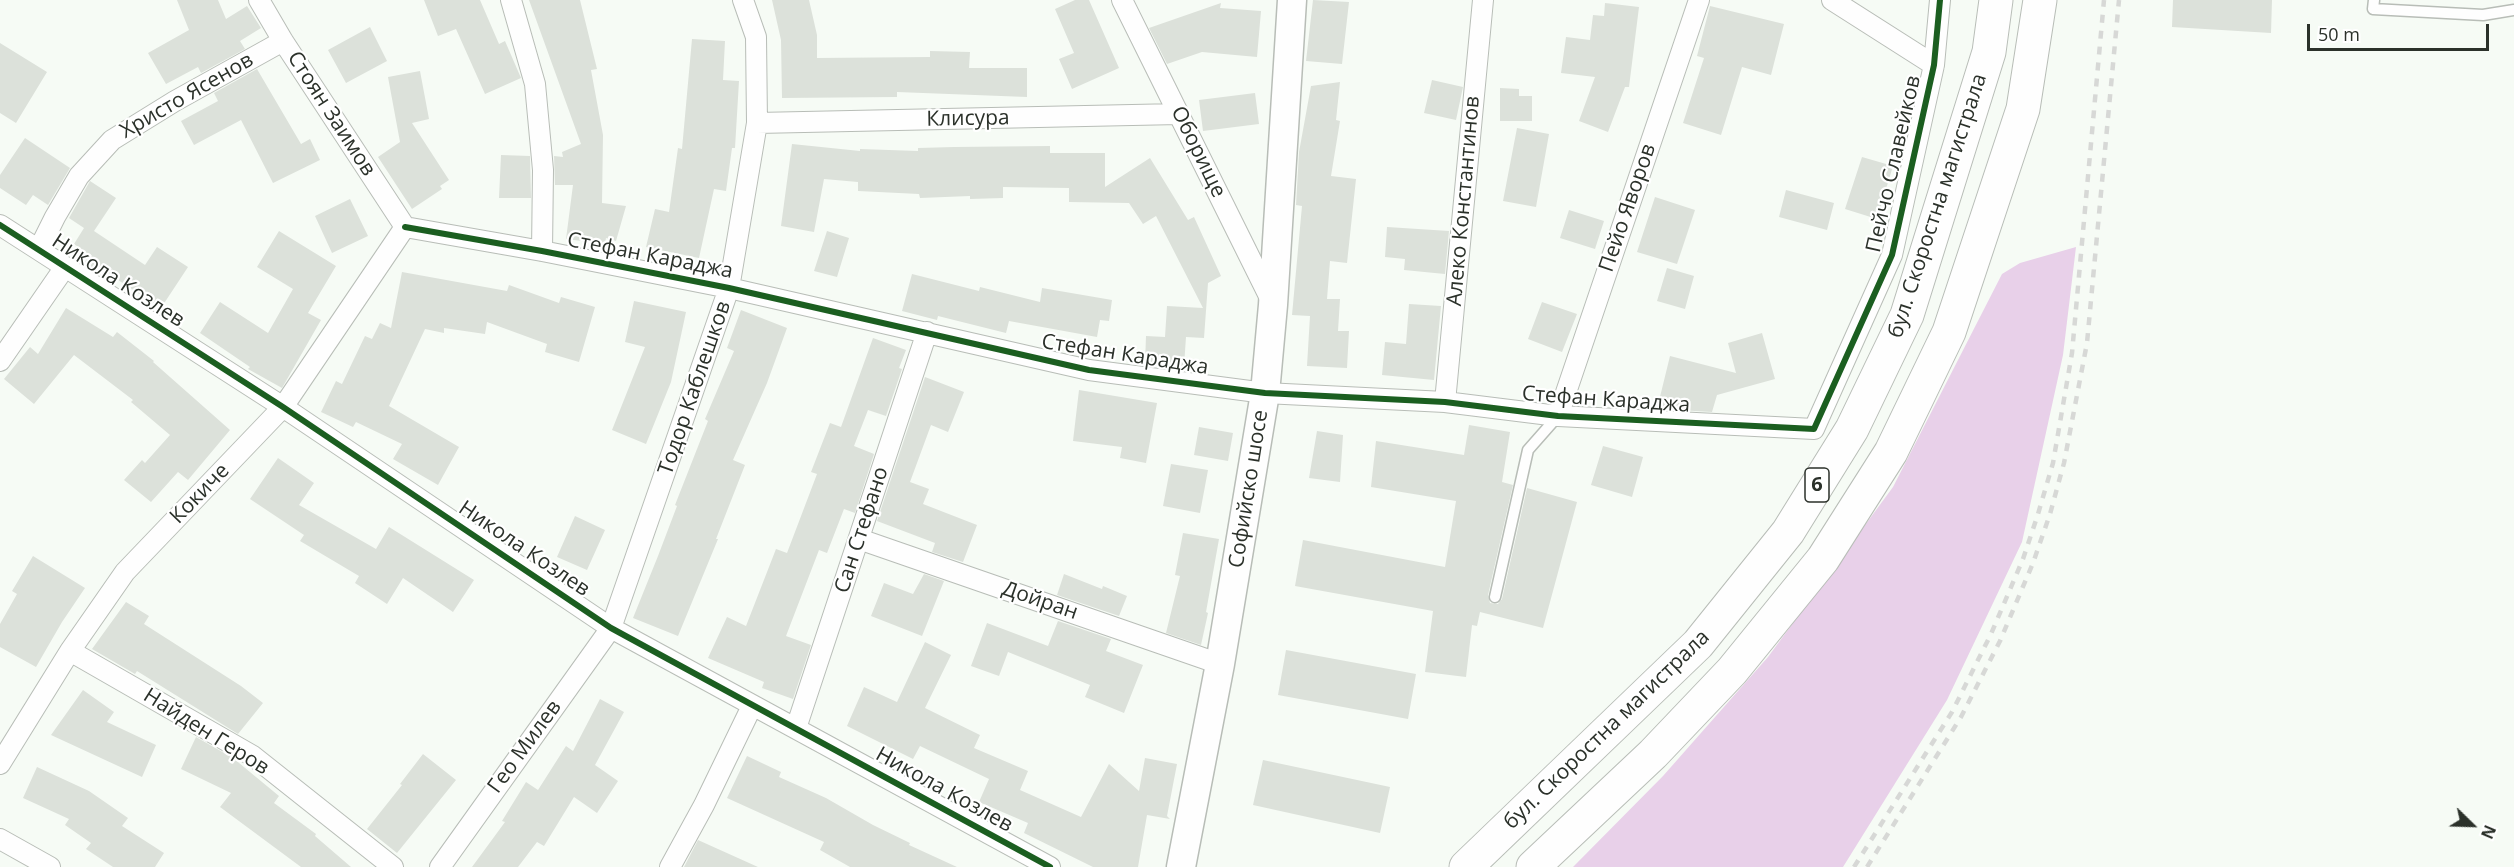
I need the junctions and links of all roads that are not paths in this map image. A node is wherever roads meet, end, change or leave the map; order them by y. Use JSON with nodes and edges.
{"nodes":[{"id":1,"x":259,"y":0,"type":"edge"},
{"id":2,"x":511,"y":0,"type":"edge"},
{"id":3,"x":743,"y":0,"type":"edge"},
{"id":4,"x":1122,"y":0,"type":"edge"},
{"id":5,"x":1292,"y":0,"type":"edge"},
{"id":6,"x":1483,"y":0,"type":"edge"},
{"id":7,"x":1699,"y":0,"type":"edge"},
{"id":8,"x":1832,"y":0,"type":"edge"},
{"id":9,"x":1940,"y":0,"type":"edge"},
{"id":10,"x":1996,"y":0,"type":"edge"},
{"id":11,"x":2040,"y":0,"type":"edge"},
{"id":12,"x":2374,"y":0,"type":"edge"},
{"id":13,"x":2514,"y":10,"type":"edge"},
{"id":14,"x":283,"y":41,"type":"junction"},
{"id":15,"x":1934,"y":65,"type":"junction"},
{"id":16,"x":1179,"y":114,"type":"junction"},
{"id":17,"x":757,"y":123,"type":"junction"},
{"id":18,"x":0,"y":225,"type":"edge"},
{"id":19,"x":405,"y":227,"type":"junction"},
{"id":20,"x":39,"y":249,"type":"junction"},
{"id":21,"x":542,"y":251,"type":"junction"},
{"id":22,"x":65,"y":267,"type":"junction"},
{"id":23,"x":729,"y":288,"type":"junction"},
{"id":24,"x":1273,"y":305,"type":"junction"},
{"id":25,"x":927,"y":332,"type":"junction"},
{"id":26,"x":0,"y":361,"type":"edge"},
{"id":27,"x":1265,"y":393,"type":"junction"},
{"id":28,"x":1445,"y":402,"type":"junction"},
{"id":29,"x":283,"y":407,"type":"junction"},
{"id":30,"x":1558,"y":416,"type":"junction"},
{"id":31,"x":1814,"y":429,"type":"joint"},
{"id":32,"x":859,"y":539,"type":"junction"},
{"id":33,"x":1495,"y":597,"type":"dead end"},
{"id":34,"x":611,"y":628,"type":"junction"},
{"id":35,"x":70,"y":651,"type":"junction"},
{"id":36,"x":1220,"y":664,"type":"junction"},
{"id":37,"x":752,"y":706,"type":"junction"},
{"id":38,"x":796,"y":728,"type":"junction"},
{"id":39,"x":0,"y":764,"type":"edge"},
{"id":40,"x":0,"y":839,"type":"edge"},
{"id":41,"x":1562,"y":840,"type":"junction"},
{"id":42,"x":50,"y":867,"type":"edge"},
{"id":43,"x":393,"y":867,"type":"edge"},
{"id":44,"x":440,"y":867,"type":"edge"},
{"id":45,"x":670,"y":867,"type":"edge"},
{"id":46,"x":1050,"y":867,"type":"edge"},
{"id":47,"x":1181,"y":867,"type":"edge"},
{"id":48,"x":1466,"y":867,"type":"edge"},
{"id":49,"x":1533,"y":867,"type":"edge"},
{"id":50,"x":1543,"y":867,"type":"edge"}],
"edges":[{"from":1,"to":14,"type":"street","name":"Стоян Заимов"},
{"from":2,"to":21,"type":"street"},
{"from":3,"to":17,"type":"street","name":"Тодор Каблешков"},
{"from":4,"to":16,"type":"street","name":"Оборище"},
{"from":5,"to":24,"type":"main road","name":"Софийско шосе"},
{"from":6,"to":28,"type":"street","name":"Алеко Константинов"},
{"from":7,"to":30,"type":"street","name":"Пейо Яворов"},
{"from":8,"to":15,"type":"street"},
{"from":9,"to":15,"type":"street","name":"Пейчо Славейков"},
{"from":10,"to":48,"type":"highway","name":"бул. Скоростна магистрала","number":"6"},
{"from":11,"to":41,"type":"highway","name":"бул. Скоростна магистрала","number":"6"},
{"from":12,"to":13,"type":"lane"},
{"from":14,"to":19,"type":"street","name":"Стоян Заимов"},
{"from":14,"to":20,"type":"street","name":"Христо Ясенов"},
{"from":15,"to":31,"type":"street","name":"Пейчо Славейков"},
{"from":16,"to":17,"type":"street","name":"Клисура"},
{"from":16,"to":24,"type":"street","name":"Оборище"},
{"from":17,"to":23,"type":"street","name":"Тодор Каблешков"},
{"from":18,"to":20,"type":"street","name":"Никола Козлев"},
{"from":19,"to":21,"type":"street","name":"Стефан Караджа"},
{"from":19,"to":29,"type":"street","name":"Кокиче"},
{"from":20,"to":22,"type":"street","name":"Никола Козлев"},
{"from":21,"to":23,"type":"street","name":"Стефан Караджа"},
{"from":22,"to":26,"type":"street"},
{"from":22,"to":29,"type":"street","name":"Никола Козлев"},
{"from":23,"to":25,"type":"street","name":"Стефан Караджа"},
{"from":23,"to":34,"type":"street","name":"Тодор Каблешков"},
{"from":24,"to":27,"type":"main road","name":"Софийско шосе"},
{"from":25,"to":27,"type":"street","name":"Стефан Караджа"},
{"from":25,"to":32,"type":"street","name":"Сан Стефано"},
{"from":27,"to":28,"type":"street","name":"Стефан Караджа"},
{"from":27,"to":36,"type":"main road","name":"Софийско шосе"},
{"from":28,"to":30,"type":"street","name":"Стефан Караджа"},
{"from":29,"to":34,"type":"street","name":"Никола Козлев"},
{"from":29,"to":35,"type":"street","name":"Кокиче"},
{"from":30,"to":31,"type":"street","name":"Стефан Караджа"},
{"from":30,"to":33,"type":"lane"},
{"from":32,"to":36,"type":"street","name":"Дойран"},
{"from":32,"to":38,"type":"street","name":"Сан Стефано"},
{"from":34,"to":37,"type":"street","name":"Никола Козлев"},
{"from":34,"to":44,"type":"street","name":"Гео Милев"},
{"from":35,"to":39,"type":"street","name":"Кокиче"},
{"from":35,"to":43,"type":"street","name":"Найден Геров"},
{"from":36,"to":47,"type":"main road","name":"Софийско шосе"},
{"from":37,"to":38,"type":"street","name":"Никола Козлев"},
{"from":37,"to":45,"type":"street"},
{"from":38,"to":46,"type":"street","name":"Никола Козлев"},
{"from":40,"to":42,"type":"street"},
{"from":41,"to":49,"type":"highway","name":"бул. Скоростна магистрала","number":"6"},
{"from":41,"to":50,"type":"highway"}]}
